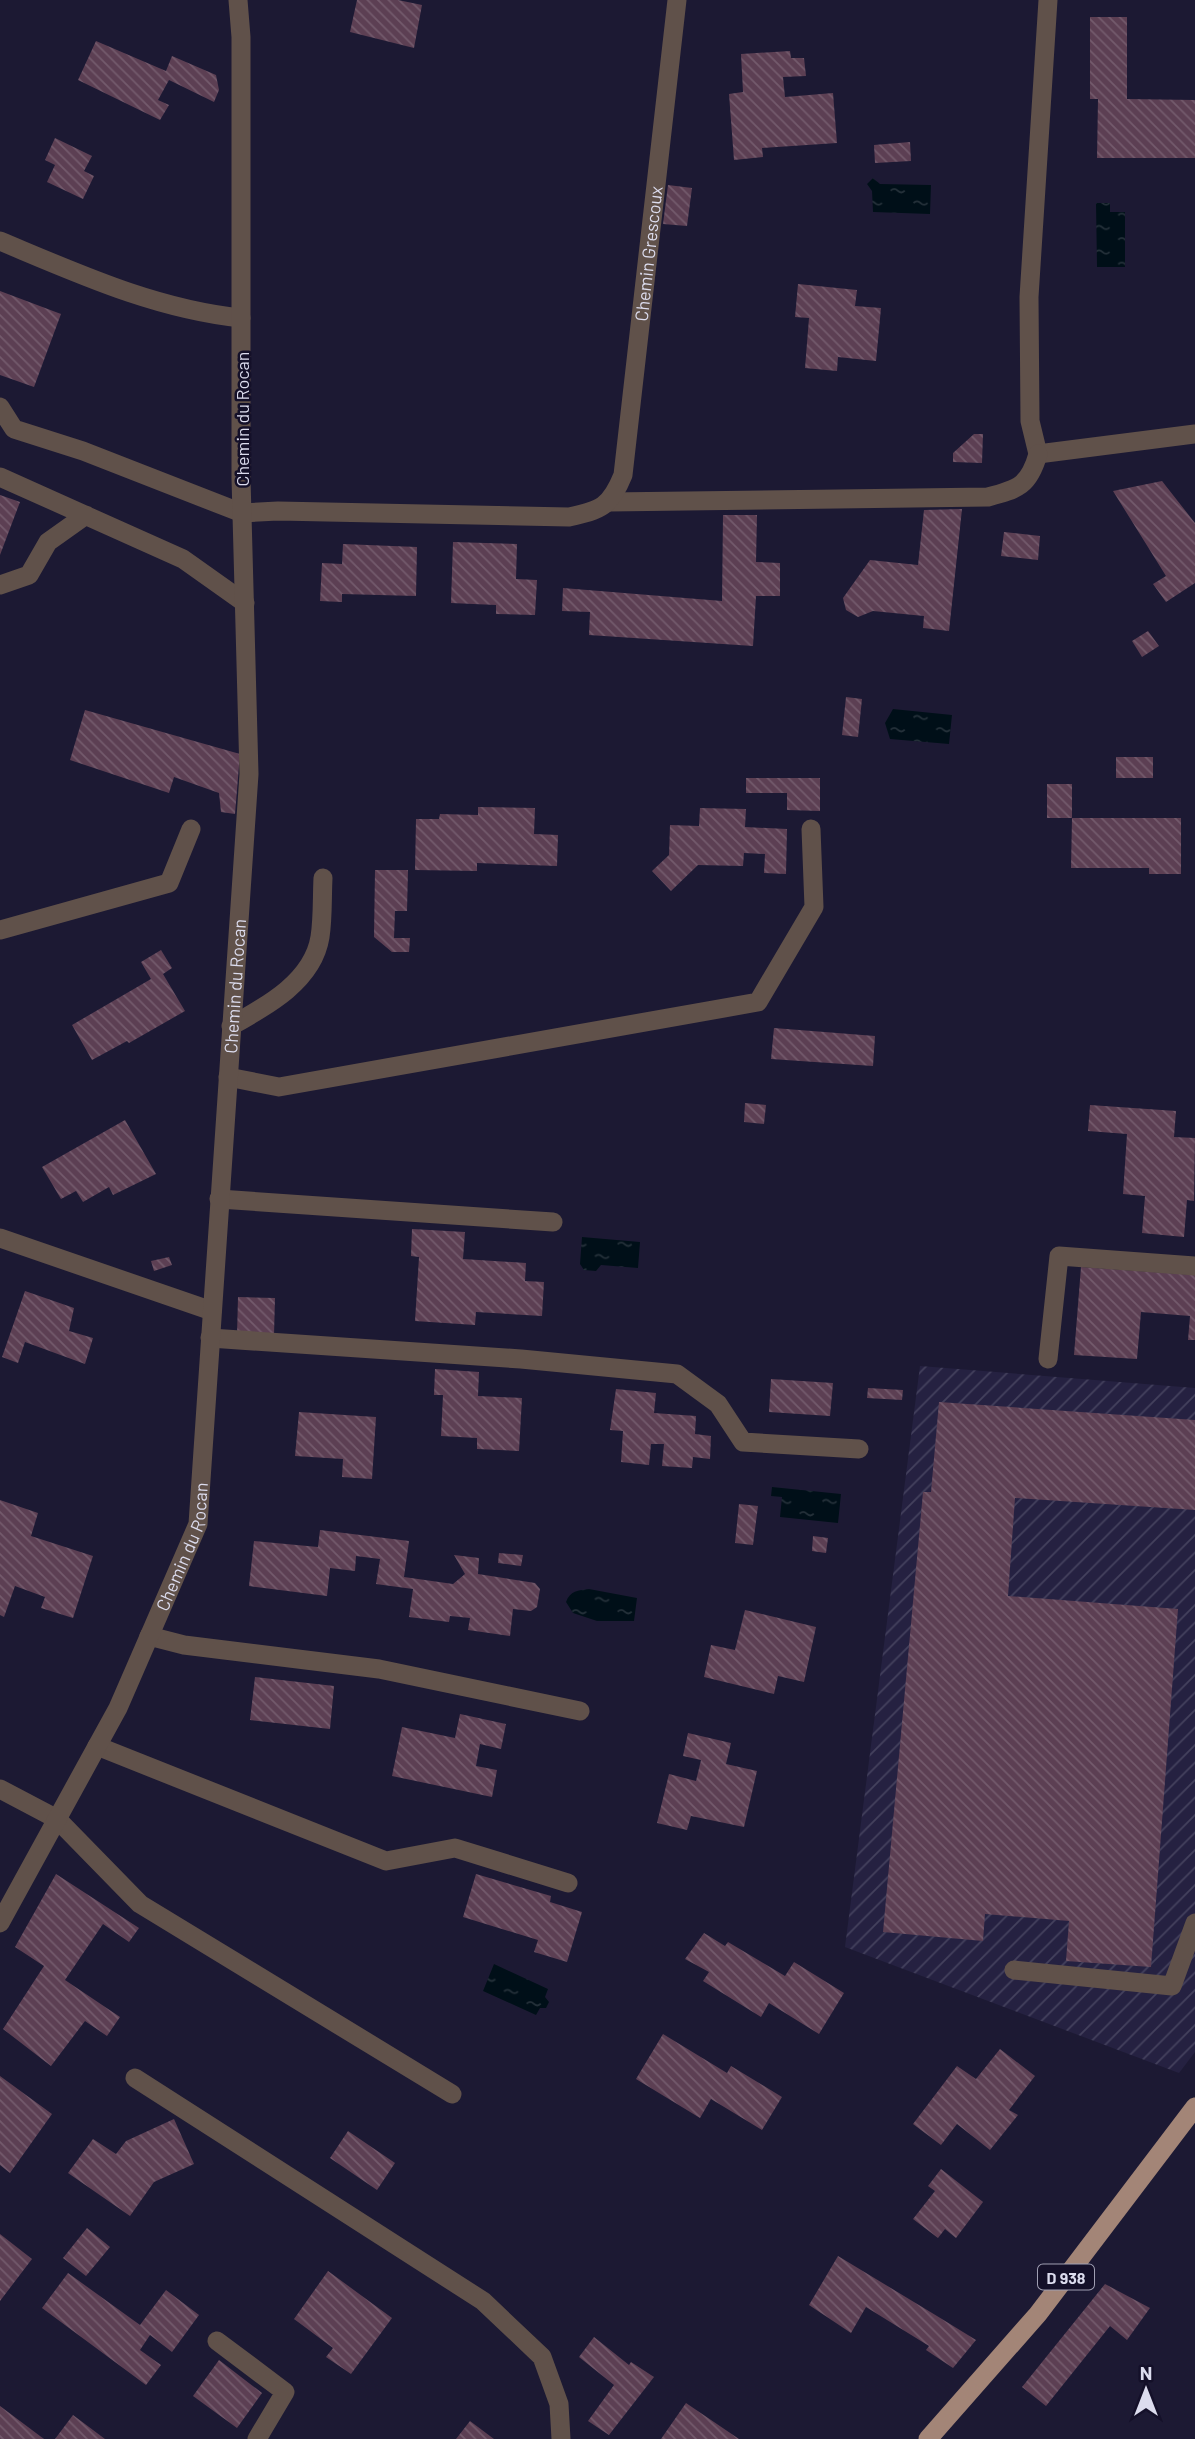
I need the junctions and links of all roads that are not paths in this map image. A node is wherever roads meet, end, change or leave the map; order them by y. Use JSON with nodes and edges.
{"nodes":[{"id":1,"x":238,"y":0,"type":"edge"},
{"id":2,"x":677,"y":0,"type":"edge"},
{"id":3,"x":1048,"y":0,"type":"edge"},
{"id":4,"x":0,"y":241,"type":"edge"},
{"id":5,"x":241,"y":318,"type":"junction"},
{"id":6,"x":0,"y":407,"type":"edge"},
{"id":7,"x":1195,"y":434,"type":"edge"},
{"id":8,"x":1038,"y":454,"type":"junction"},
{"id":9,"x":0,"y":477,"type":"edge"},
{"id":10,"x":609,"y":502,"type":"junction"},
{"id":11,"x":242,"y":513,"type":"junction"},
{"id":12,"x":86,"y":515,"type":"junction"},
{"id":13,"x":0,"y":585,"type":"edge"},
{"id":14,"x":245,"y":603,"type":"junction"},
{"id":15,"x":191,"y":829,"type":"dead end"},
{"id":16,"x":811,"y":829,"type":"dead end"},
{"id":17,"x":323,"y":878,"type":"dead end"},
{"id":18,"x":0,"y":930,"type":"edge"},
{"id":19,"x":231,"y":1026,"type":"junction"},
{"id":20,"x":228,"y":1077,"type":"junction"},
{"id":21,"x":219,"y":1199,"type":"junction"},
{"id":22,"x":553,"y":1222,"type":"dead end"},
{"id":23,"x":0,"y":1238,"type":"edge"},
{"id":24,"x":1195,"y":1266,"type":"edge"},
{"id":25,"x":212,"y":1311,"type":"junction"},
{"id":26,"x":210,"y":1338,"type":"junction"},
{"id":27,"x":1048,"y":1359,"type":"dead end"},
{"id":28,"x":859,"y":1449,"type":"dead end"},
{"id":29,"x":149,"y":1636,"type":"junction"},
{"id":30,"x":580,"y":1710,"type":"dead end"},
{"id":31,"x":97,"y":1746,"type":"junction"},
{"id":32,"x":0,"y":1789,"type":"edge"},
{"id":33,"x":57,"y":1819,"type":"junction"},
{"id":34,"x":568,"y":1884,"type":"dead end"},
{"id":35,"x":0,"y":1923,"type":"edge"},
{"id":36,"x":1195,"y":1923,"type":"edge"},
{"id":37,"x":1014,"y":1970,"type":"dead end"},
{"id":38,"x":135,"y":2078,"type":"dead end"},
{"id":39,"x":452,"y":2094,"type":"dead end"},
{"id":40,"x":1195,"y":2107,"type":"edge"},
{"id":41,"x":217,"y":2341,"type":"dead end"},
{"id":42,"x":257,"y":2439,"type":"edge"},
{"id":43,"x":561,"y":2439,"type":"edge"},
{"id":44,"x":928,"y":2439,"type":"edge"}],
"edges":[{"from":1,"to":5,"type":"street","name":"Chemin du Rocan"},
{"from":2,"to":10,"type":"street","name":"Chemin Grescoux"},
{"from":3,"to":8,"type":"street"},
{"from":4,"to":5,"type":"street"},
{"from":5,"to":11,"type":"street","name":"Chemin du Rocan"},
{"from":6,"to":11,"type":"street"},
{"from":7,"to":8,"type":"street"},
{"from":8,"to":10,"type":"street"},
{"from":9,"to":12,"type":"street"},
{"from":10,"to":11,"type":"street"},
{"from":11,"to":14,"type":"street","name":"Chemin du Rocan"},
{"from":12,"to":13,"type":"street"},
{"from":12,"to":14,"type":"street"},
{"from":14,"to":19,"type":"street","name":"Chemin du Rocan"},
{"from":15,"to":18,"type":"street"},
{"from":16,"to":20,"type":"street"},
{"from":17,"to":19,"type":"street"},
{"from":19,"to":20,"type":"street","name":"Chemin du Rocan"},
{"from":20,"to":21,"type":"street","name":"Chemin du Rocan"},
{"from":21,"to":22,"type":"street"},
{"from":21,"to":25,"type":"street","name":"Chemin du Rocan"},
{"from":23,"to":25,"type":"street"},
{"from":24,"to":27,"type":"street"},
{"from":25,"to":26,"type":"street","name":"Chemin du Rocan"},
{"from":26,"to":28,"type":"street"},
{"from":26,"to":29,"type":"street","name":"Chemin du Rocan"},
{"from":29,"to":30,"type":"street"},
{"from":29,"to":31,"type":"street","name":"Chemin du Rocan"},
{"from":31,"to":33,"type":"street","name":"Chemin du Rocan"},
{"from":31,"to":34,"type":"street"},
{"from":32,"to":33,"type":"street"},
{"from":33,"to":35,"type":"street","name":"Chemin du Rocan"},
{"from":33,"to":39,"type":"street"},
{"from":36,"to":37,"type":"street"},
{"from":38,"to":43,"type":"street"},
{"from":40,"to":44,"type":"main road","number":"D 938"},
{"from":41,"to":42,"type":"street"}]}
